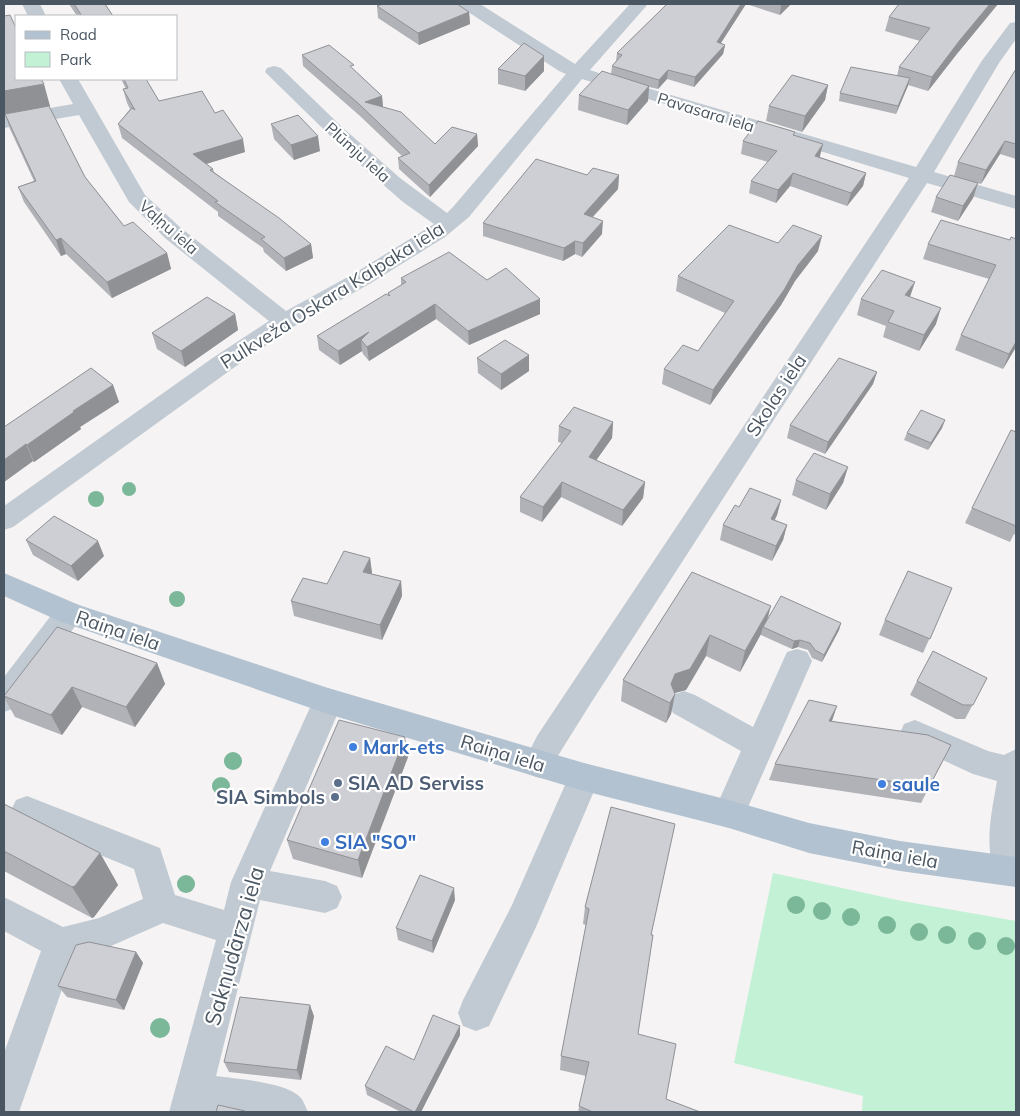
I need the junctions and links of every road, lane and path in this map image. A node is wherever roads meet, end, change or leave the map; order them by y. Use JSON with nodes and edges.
{"nodes":[{"id":1,"x":468,"y":4,"type":"edge"},
{"id":2,"x":639,"y":4,"type":"edge"},
{"id":3,"x":1016,"y":28,"type":"edge"},
{"id":4,"x":274,"y":72,"type":"dead end"},
{"id":5,"x":578,"y":72,"type":"junction"},
{"id":6,"x":70,"y":80,"type":"edge"},
{"id":7,"x":84,"y":108,"type":"junction"},
{"id":8,"x":4,"y":122,"type":"edge"},
{"id":9,"x":921,"y":176,"type":"junction"},
{"id":10,"x":1016,"y":203,"type":"edge"},
{"id":11,"x":448,"y":223,"type":"junction"},
{"id":12,"x":285,"y":322,"type":"junction"},
{"id":13,"x":4,"y":520,"type":"edge"},
{"id":14,"x":4,"y":584,"type":"edge"},
{"id":15,"x":69,"y":613,"type":"junction"},
{"id":16,"x":797,"y":661,"type":"dead end"},
{"id":17,"x":4,"y":700,"type":"edge"},
{"id":18,"x":328,"y":701,"type":"junction"},
{"id":19,"x":684,"y":704,"type":"dead end"},
{"id":20,"x":890,"y":732,"type":"edge"},
{"id":21,"x":760,"y":746,"type":"junction"},
{"id":22,"x":539,"y":764,"type":"junction"},
{"id":23,"x":1016,"y":768,"type":"edge"},
{"id":24,"x":584,"y":777,"type":"junction"},
{"id":25,"x":27,"y":810,"type":"dead end"},
{"id":26,"x":729,"y":814,"type":"junction"},
{"id":27,"x":1013,"y":872,"type":"edge"},
{"id":28,"x":248,"y":882,"type":"junction"},
{"id":29,"x":325,"y":897,"type":"dead end"},
{"id":30,"x":162,"y":907,"type":"junction"},
{"id":31,"x":4,"y":913,"type":"edge"},
{"id":32,"x":235,"y":930,"type":"junction"},
{"id":33,"x":61,"y":944,"type":"junction"},
{"id":34,"x":476,"y":1013,"type":"dead end"},
{"id":35,"x":191,"y":1101,"type":"edge"},
{"id":36,"x":4,"y":1103,"type":"edge"},
{"id":37,"x":289,"y":1112,"type":"edge"}],
"edges":[{"from":1,"to":5,"type":"street","name":"Pavasara iela"},
{"from":2,"to":5,"type":"street","name":"Pulkveža Oskara Kalpaka iela"},
{"from":3,"to":9,"type":"street","name":"Skolas iela"},
{"from":4,"to":11,"type":"street","name":"Plūmju iela"},
{"from":5,"to":9,"type":"street","name":"Pavasara iela"},
{"from":5,"to":11,"type":"street","name":"Pulkveža Oskara Kalpaka iela"},
{"from":6,"to":7,"type":"street","name":"Vaļņu iela"},
{"from":7,"to":8,"type":"street"},
{"from":7,"to":12,"type":"street","name":"Vaļņu iela"},
{"from":9,"to":10,"type":"street","name":"Pavasara iela"},
{"from":9,"to":22,"type":"street","name":"Skolas iela"},
{"from":11,"to":12,"type":"street","name":"Pulkveža Oskara Kalpaka iela"},
{"from":12,"to":13,"type":"street","name":"Pulkveža Oskara Kalpaka iela"},
{"from":14,"to":15,"type":"main road","name":"Raiņa iela"},
{"from":15,"to":17,"type":"street"},
{"from":15,"to":18,"type":"main road","name":"Raiņa iela"},
{"from":16,"to":21,"type":"street"},
{"from":18,"to":22,"type":"main road","name":"Raiņa iela"},
{"from":18,"to":28,"type":"street","name":"Sakņudārza iela"},
{"from":19,"to":21,"type":"street"},
{"from":20,"to":23,"type":"street"},
{"from":21,"to":26,"type":"street"},
{"from":22,"to":24,"type":"main road","name":"Raiņa iela"},
{"from":23,"to":27,"type":"street"},
{"from":24,"to":26,"type":"main road","name":"Raiņa iela"},
{"from":24,"to":34,"type":"street"},
{"from":25,"to":30,"type":"street"},
{"from":26,"to":27,"type":"main road","name":"Raiņa iela"},
{"from":28,"to":29,"type":"street"},
{"from":28,"to":32,"type":"street","name":"Sakņudārza iela"},
{"from":30,"to":32,"type":"street"},
{"from":30,"to":33,"type":"street"},
{"from":31,"to":33,"type":"street"},
{"from":32,"to":35,"type":"street","name":"Sakņudārza iela"},
{"from":33,"to":36,"type":"street"},
{"from":35,"to":37,"type":"street"}]}
